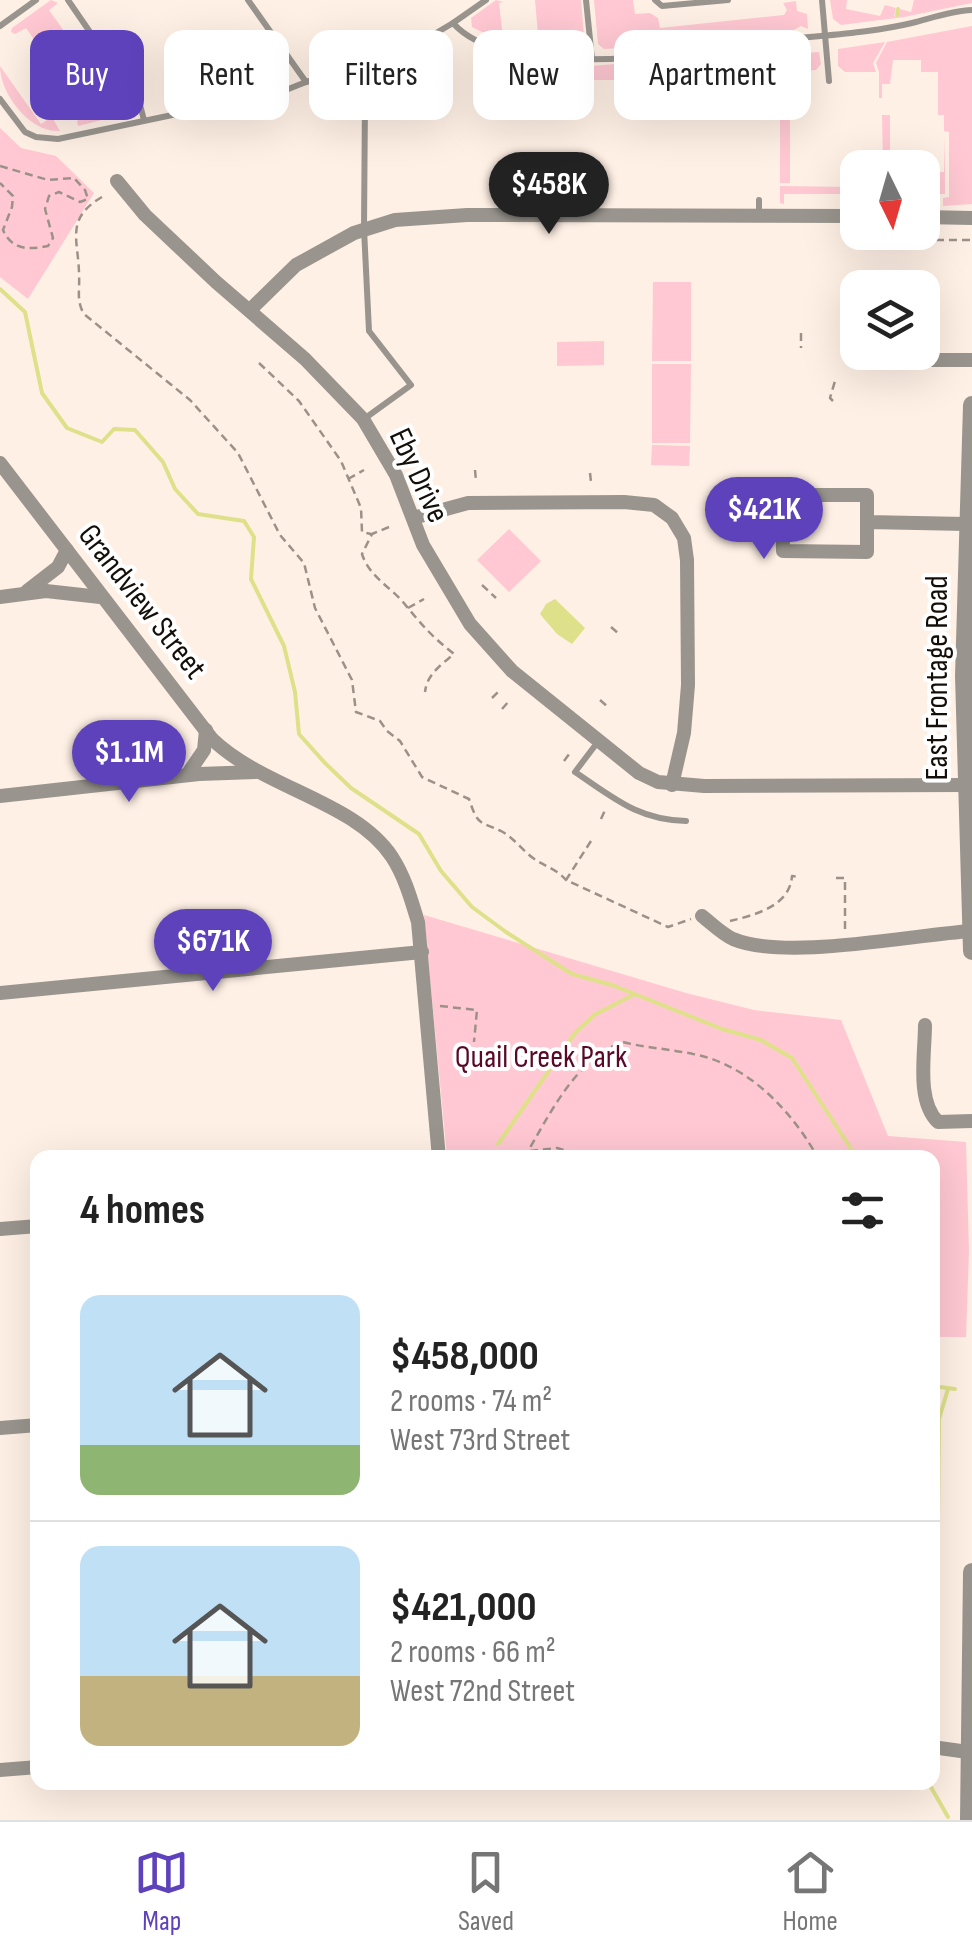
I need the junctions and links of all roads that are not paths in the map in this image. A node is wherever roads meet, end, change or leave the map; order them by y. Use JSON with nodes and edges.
{"nodes":[{"id":1,"x":36,"y":0,"type":"edge"},
{"id":2,"x":68,"y":0,"type":"edge"},
{"id":3,"x":248,"y":0,"type":"edge"},
{"id":4,"x":486,"y":0,"type":"edge"},
{"id":5,"x":586,"y":0,"type":"edge"},
{"id":6,"x":655,"y":0,"type":"edge"},
{"id":7,"x":728,"y":0,"type":"edge"},
{"id":8,"x":822,"y":0,"type":"edge"},
{"id":9,"x":972,"y":10,"type":"edge"},
{"id":10,"x":453,"y":24,"type":"junction"},
{"id":11,"x":0,"y":26,"type":"edge"},
{"id":12,"x":88,"y":30,"type":"edge"},
{"id":13,"x":589,"y":30,"type":"edge"},
{"id":14,"x":826,"y":35,"type":"junction"},
{"id":15,"x":811,"y":37,"type":"edge"},
{"id":16,"x":473,"y":38,"type":"edge"},
{"id":17,"x":830,"y":81,"type":"dead end"},
{"id":18,"x":306,"y":82,"type":"junction"},
{"id":19,"x":0,"y":100,"type":"edge"},
{"id":20,"x":144,"y":120,"type":"joint"},
{"id":21,"x":365,"y":120,"type":"edge"},
{"id":22,"x":117,"y":181,"type":"dead end"},
{"id":23,"x":840,"y":215,"type":"edge"},
{"id":24,"x":940,"y":217,"type":"edge"},
{"id":25,"x":972,"y":218,"type":"edge"},
{"id":26,"x":364,"y":229,"type":"junction"},
{"id":27,"x":250,"y":310,"type":"junction"},
{"id":28,"x":940,"y":360,"type":"edge"},
{"id":29,"x":972,"y":360,"type":"edge"},
{"id":30,"x":972,"y":405,"type":"edge"},
{"id":31,"x":363,"y":420,"type":"junction"},
{"id":32,"x":0,"y":463,"type":"edge"},
{"id":33,"x":413,"y":518,"type":"junction"},
{"id":34,"x":867,"y":522,"type":"junction"},
{"id":35,"x":966,"y":524,"type":"junction"},
{"id":36,"x":67,"y":550,"type":"junction"},
{"id":37,"x":23,"y":594,"type":"junction"},
{"id":38,"x":0,"y":598,"type":"edge"},
{"id":39,"x":100,"y":598,"type":"junction"},
{"id":40,"x":206,"y":730,"type":"junction"},
{"id":41,"x":598,"y":742,"type":"junction"},
{"id":42,"x":256,"y":772,"type":"junction"},
{"id":43,"x":187,"y":775,"type":"junction"},
{"id":44,"x":672,"y":784,"type":"junction"},
{"id":45,"x":966,"y":785,"type":"junction"},
{"id":46,"x":0,"y":796,"type":"edge"},
{"id":47,"x":686,"y":821,"type":"dead end"},
{"id":48,"x":708,"y":921,"type":"road end"},
{"id":49,"x":971,"y":931,"type":"edge"},
{"id":50,"x":972,"y":950,"type":"edge"},
{"id":51,"x":422,"y":952,"type":"junction"},
{"id":52,"x":0,"y":993,"type":"edge"},
{"id":53,"x":926,"y":1025,"type":"dead end"},
{"id":54,"x":972,"y":1122,"type":"edge"},
{"id":55,"x":445,"y":1150,"type":"edge"},
{"id":56,"x":30,"y":1227,"type":"edge"},
{"id":57,"x":0,"y":1229,"type":"edge"},
{"id":58,"x":30,"y":1426,"type":"edge"},
{"id":59,"x":0,"y":1428,"type":"edge"},
{"id":60,"x":972,"y":1572,"type":"edge"},
{"id":61,"x":940,"y":1748,"type":"edge"},
{"id":62,"x":968,"y":1752,"type":"junction"},
{"id":63,"x":30,"y":1768,"type":"edge"},
{"id":64,"x":0,"y":1770,"type":"edge"},
{"id":65,"x":969,"y":1820,"type":"edge"}],
"edges":[{"from":1,"to":11,"type":"lane"},
{"from":2,"to":12,"type":"lane"},
{"from":3,"to":18,"type":"lane"},
{"from":4,"to":10,"type":"lane"},
{"from":5,"to":13,"type":"lane"},
{"from":6,"to":7,"type":"lane"},
{"from":8,"to":14,"type":"lane"},
{"from":9,"to":14,"type":"lane"},
{"from":10,"to":16,"type":"lane"},
{"from":10,"to":18,"type":"lane"},
{"from":14,"to":15,"type":"lane"},
{"from":14,"to":17,"type":"lane"},
{"from":18,"to":20,"type":"lane"},
{"from":19,"to":20,"type":"lane"},
{"from":21,"to":26,"type":"lane"},
{"from":22,"to":27,"type":"street","name":"Eby Drive"},
{"from":23,"to":26,"type":"street"},
{"from":24,"to":25,"type":"street"},
{"from":26,"to":27,"type":"street"},
{"from":26,"to":31,"type":"lane"},
{"from":27,"to":31,"type":"street","name":"Eby Drive"},
{"from":28,"to":29,"type":"street"},
{"from":30,"to":35,"type":"street","name":"East Frontage Road"},
{"from":31,"to":33,"type":"street","name":"Eby Drive"},
{"from":32,"to":36,"type":"street","name":"Grandview Street"},
{"from":33,"to":41,"type":"street","name":"Eby Drive"},
{"from":33,"to":44,"type":"street"},
{"from":34,"to":34,"type":"street"},
{"from":34,"to":35,"type":"street"},
{"from":35,"to":45,"type":"street","name":"East Frontage Road"},
{"from":36,"to":37,"type":"street"},
{"from":36,"to":39,"type":"street","name":"Grandview Street"},
{"from":37,"to":38,"type":"street"},
{"from":37,"to":39,"type":"street"},
{"from":39,"to":40,"type":"street","name":"Grandview Street"},
{"from":40,"to":42,"type":"street","name":"Grandview Street"},
{"from":40,"to":43,"type":"street"},
{"from":41,"to":44,"type":"street","name":"Eby Drive"},
{"from":41,"to":47,"type":"lane"},
{"from":42,"to":43,"type":"street"},
{"from":42,"to":51,"type":"street","name":"Grandview Street"},
{"from":43,"to":46,"type":"street"},
{"from":44,"to":45,"type":"street","name":"Eby Drive"},
{"from":45,"to":49,"type":"street","name":"East Frontage Road"},
{"from":48,"to":49,"type":"street"},
{"from":49,"to":50,"type":"street","name":"East Frontage Road"},
{"from":51,"to":52,"type":"street"},
{"from":51,"to":55,"type":"street","name":"Grandview Street"},
{"from":53,"to":54,"type":"street"},
{"from":56,"to":57,"type":"street"},
{"from":58,"to":59,"type":"street"},
{"from":60,"to":62,"type":"street"},
{"from":61,"to":62,"type":"street"},
{"from":62,"to":65,"type":"street"},
{"from":63,"to":64,"type":"street"}]}
